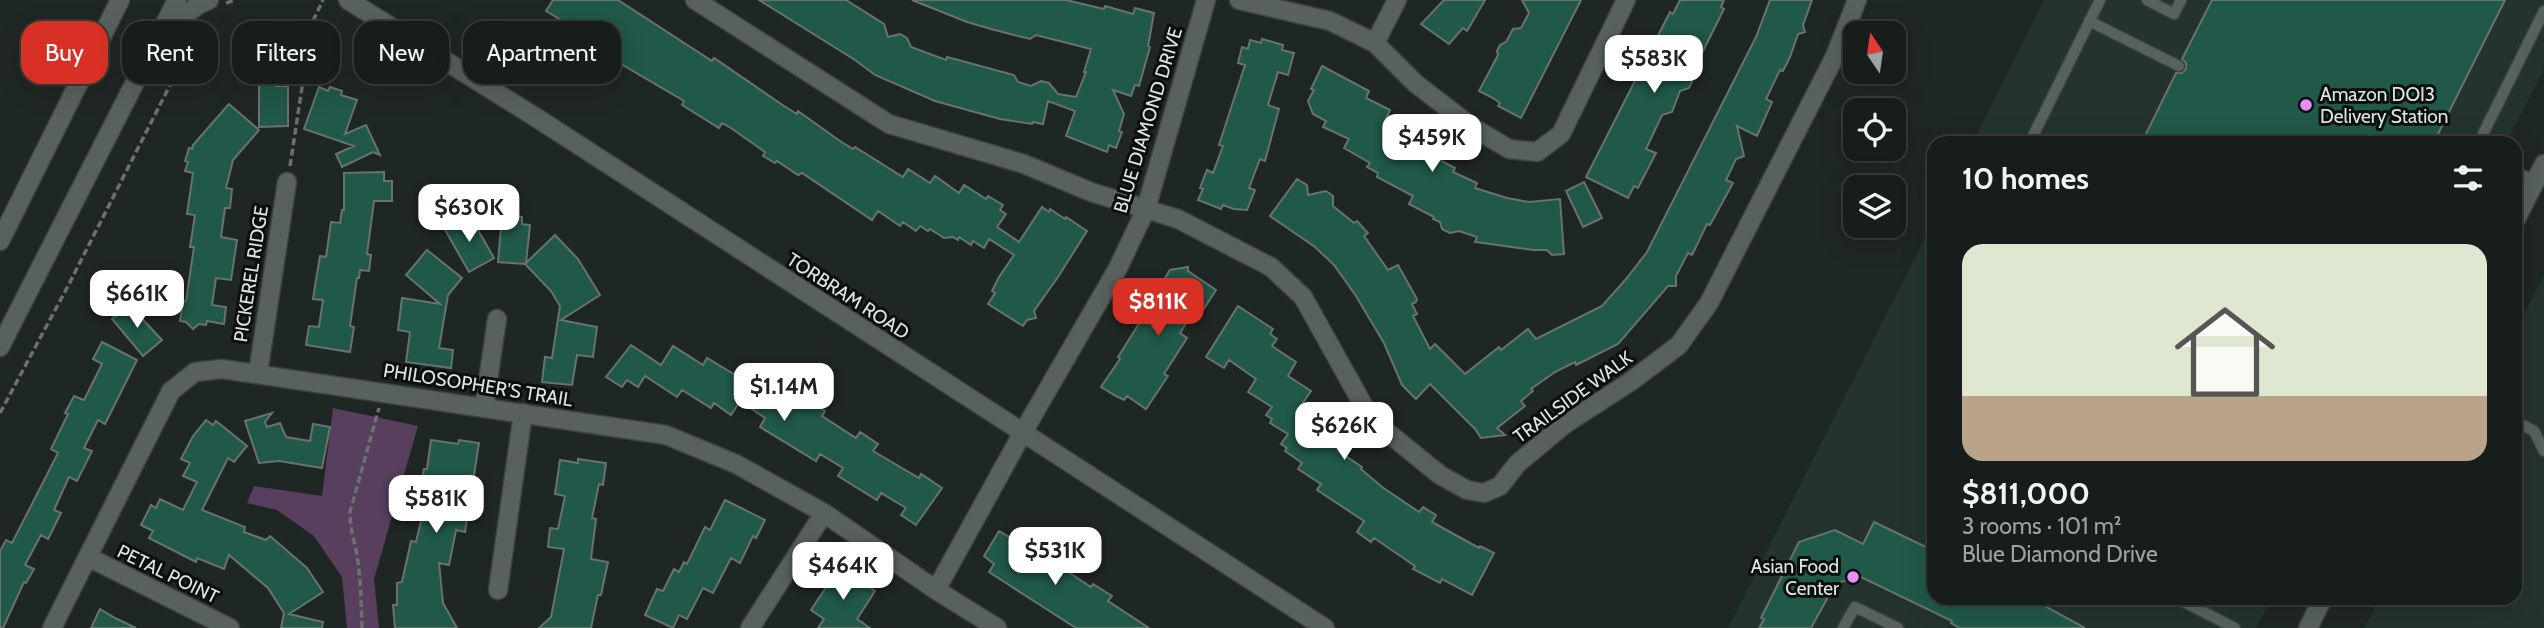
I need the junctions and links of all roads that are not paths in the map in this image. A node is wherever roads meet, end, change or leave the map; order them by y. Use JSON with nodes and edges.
{"nodes":[{"id":1,"x":120,"y":0,"type":"edge"},
{"id":2,"x":177,"y":0,"type":"edge"},
{"id":3,"x":348,"y":0,"type":"edge"},
{"id":4,"x":695,"y":0,"type":"edge"},
{"id":5,"x":1206,"y":0,"type":"edge"},
{"id":6,"x":1239,"y":0,"type":"edge"},
{"id":7,"x":1396,"y":0,"type":"edge"},
{"id":8,"x":1626,"y":0,"type":"edge"},
{"id":9,"x":1857,"y":0,"type":"edge"},
{"id":10,"x":2100,"y":0,"type":"edge"},
{"id":11,"x":2147,"y":0,"type":"edge"},
{"id":12,"x":2181,"y":0,"type":"edge"},
{"id":13,"x":212,"y":7,"type":"edge"},
{"id":14,"x":2544,"y":11,"type":"edge"},
{"id":15,"x":167,"y":21,"type":"edge"},
{"id":16,"x":178,"y":21,"type":"edge"},
{"id":17,"x":2089,"y":21,"type":"junction"},
{"id":18,"x":1375,"y":43,"type":"junction"},
{"id":19,"x":2179,"y":66,"type":"dead end"},
{"id":20,"x":135,"y":84,"type":"edge"},
{"id":21,"x":2033,"y":136,"type":"edge"},
{"id":22,"x":2482,"y":136,"type":"edge"},
{"id":23,"x":2544,"y":164,"type":"edge"},
{"id":24,"x":2522,"y":175,"type":"edge"},
{"id":25,"x":2535,"y":181,"type":"junction"},
{"id":26,"x":287,"y":182,"type":"road end"},
{"id":27,"x":2522,"y":207,"type":"edge"},
{"id":28,"x":1146,"y":209,"type":"junction"},
{"id":29,"x":0,"y":241,"type":"edge"},
{"id":30,"x":497,"y":319,"type":"dead end"},
{"id":31,"x":0,"y":347,"type":"edge"},
{"id":32,"x":258,"y":373,"type":"junction"},
{"id":33,"x":484,"y":408,"type":"junction"},
{"id":34,"x":523,"y":413,"type":"junction"},
{"id":35,"x":2522,"y":425,"type":"edge"},
{"id":36,"x":1022,"y":434,"type":"junction"},
{"id":37,"x":2544,"y":451,"type":"edge"},
{"id":38,"x":824,"y":513,"type":"junction"},
{"id":39,"x":88,"y":558,"type":"junction"},
{"id":40,"x":498,"y":590,"type":"dead end"},
{"id":41,"x":936,"y":590,"type":"junction"},
{"id":42,"x":2190,"y":605,"type":"edge"},
{"id":43,"x":2320,"y":605,"type":"edge"},
{"id":44,"x":52,"y":628,"type":"edge"},
{"id":45,"x":230,"y":628,"type":"edge"},
{"id":46,"x":750,"y":628,"type":"edge"},
{"id":47,"x":998,"y":628,"type":"edge"},
{"id":48,"x":1325,"y":628,"type":"edge"},
{"id":49,"x":1843,"y":628,"type":"edge"},
{"id":50,"x":1898,"y":628,"type":"edge"},
{"id":51,"x":2235,"y":628,"type":"edge"},
{"id":52,"x":2308,"y":628,"type":"edge"}],
"edges":[{"from":1,"to":29,"type":"street"},
{"from":2,"to":15,"type":"street"},
{"from":3,"to":36,"type":"street","name":"TORBRAM ROAD"},
{"from":4,"to":28,"type":"street"},
{"from":5,"to":28,"type":"street","name":"BLUE DIAMOND DRIVE"},
{"from":6,"to":18,"type":"street"},
{"from":7,"to":18,"type":"street"},
{"from":8,"to":18,"type":"street"},
{"from":9,"to":28,"type":"street","name":"TRAILSIDE WALK"},
{"from":10,"to":17,"type":"lane"},
{"from":11,"to":12,"type":"lane"},
{"from":13,"to":16,"type":"street"},
{"from":14,"to":22,"type":"lane"},
{"from":17,"to":19,"type":"lane"},
{"from":17,"to":21,"type":"lane"},
{"from":20,"to":31,"type":"street"},
{"from":23,"to":25,"type":"street"},
{"from":24,"to":25,"type":"lane"},
{"from":25,"to":27,"type":"street"},
{"from":26,"to":32,"type":"street","name":"PICKEREL RIDGE"},
{"from":28,"to":36,"type":"street","name":"BLUE DIAMOND DRIVE"},
{"from":30,"to":33,"type":"street"},
{"from":32,"to":33,"type":"street","name":"PHILOSOPHER'S TRAIL"},
{"from":32,"to":39,"type":"street","name":"PHILOSOPHER'S TRAIL"},
{"from":33,"to":34,"type":"street","name":"PHILOSOPHER'S TRAIL"},
{"from":34,"to":38,"type":"street","name":"PHILOSOPHER'S TRAIL"},
{"from":34,"to":40,"type":"street"},
{"from":35,"to":37,"type":"lane"},
{"from":36,"to":41,"type":"street","name":"BLUE DIAMOND DRIVE"},
{"from":36,"to":48,"type":"street","name":"TORBRAM ROAD"},
{"from":38,"to":41,"type":"street","name":"PHILOSOPHER'S TRAIL"},
{"from":38,"to":46,"type":"street"},
{"from":39,"to":44,"type":"street","name":"PHILOSOPHER'S TRAIL"},
{"from":39,"to":45,"type":"street","name":"PETAL POINT"},
{"from":41,"to":47,"type":"street","name":"PHILOSOPHER'S TRAIL"},
{"from":42,"to":51,"type":"lane"},
{"from":43,"to":52,"type":"street"},
{"from":49,"to":50,"type":"lane"}]}
